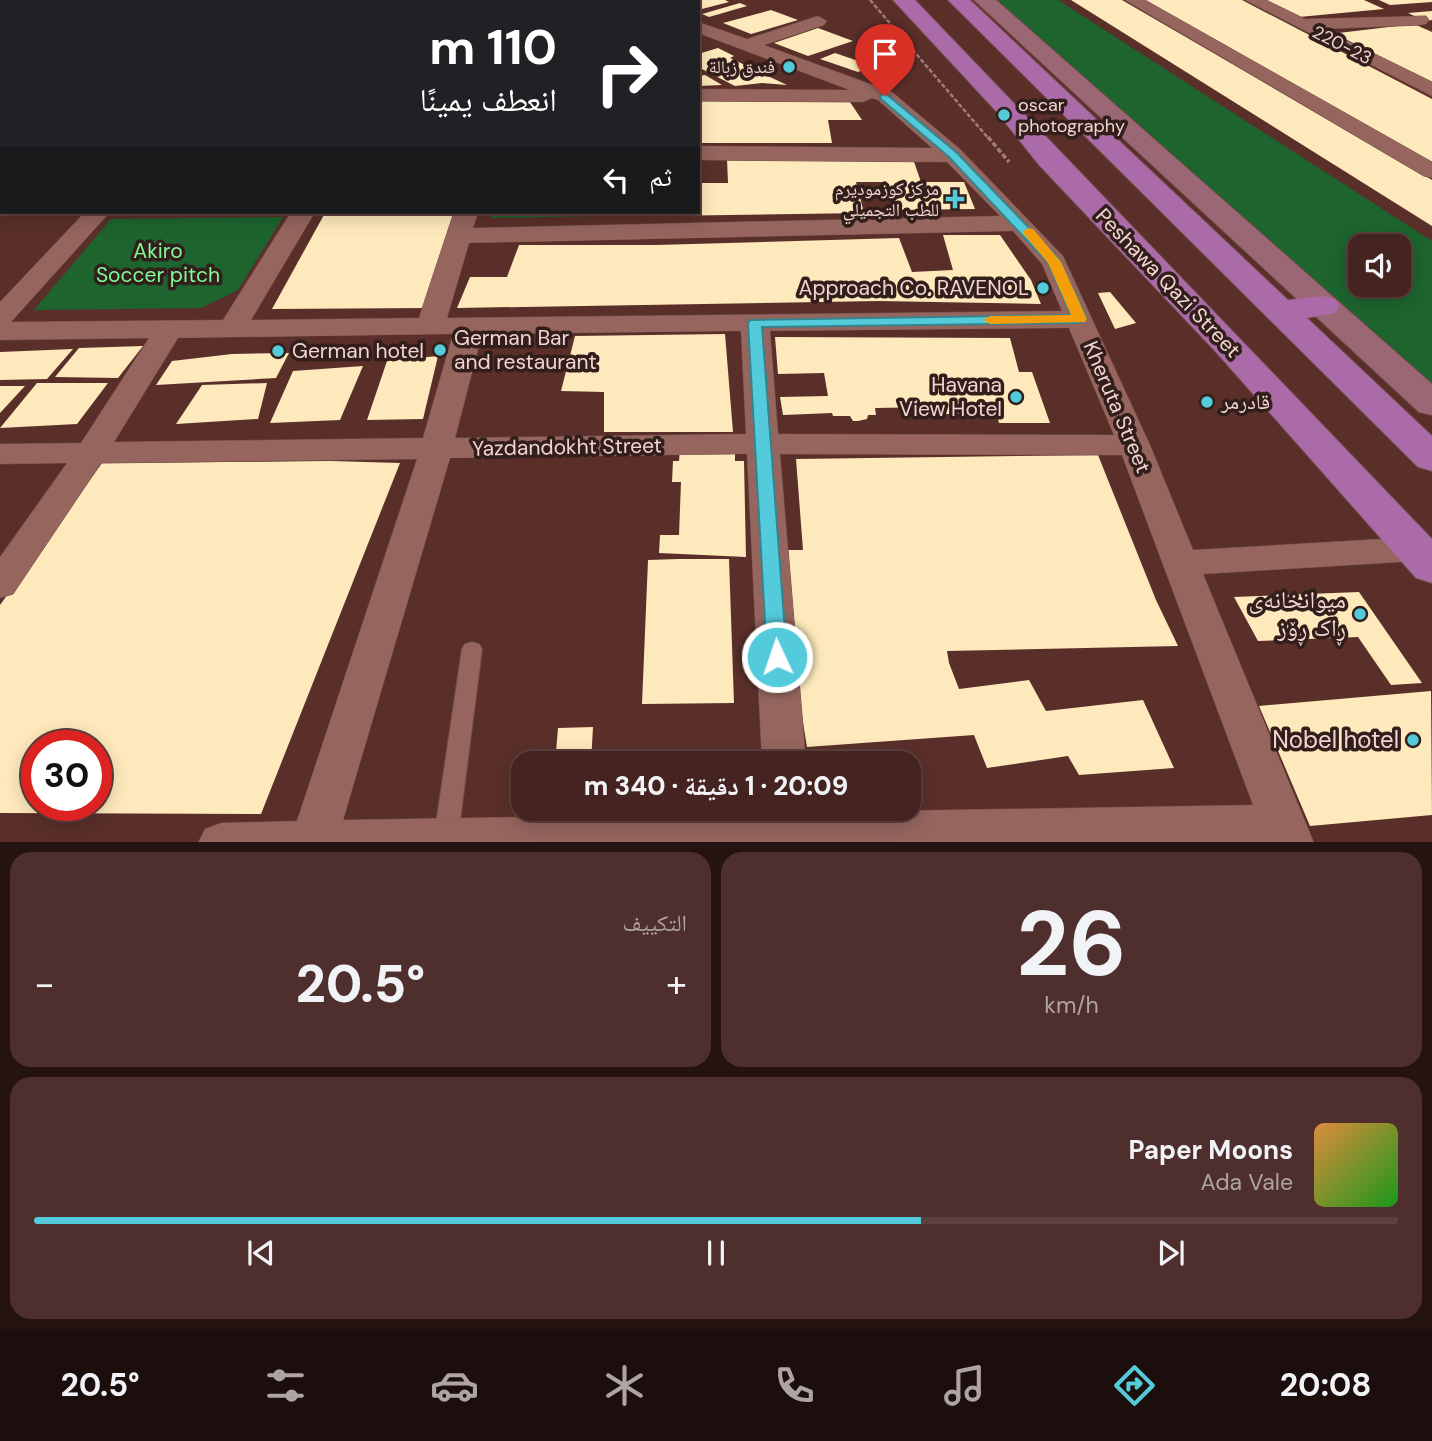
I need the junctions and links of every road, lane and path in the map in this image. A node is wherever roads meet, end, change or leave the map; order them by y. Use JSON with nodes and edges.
{"nodes":[{"id":1,"x":870,"y":0,"type":"edge"},
{"id":2,"x":903,"y":0,"type":"edge"},
{"id":3,"x":958,"y":0,"type":"edge"},
{"id":4,"x":984,"y":0,"type":"edge"},
{"id":5,"x":1133,"y":0,"type":"edge"},
{"id":6,"x":1253,"y":0,"type":"edge"},
{"id":7,"x":1391,"y":7,"type":"dead end"},
{"id":8,"x":1428,"y":18,"type":"edge"},
{"id":9,"x":818,"y":22,"type":"dead end"},
{"id":10,"x":1301,"y":24,"type":"junction"},
{"id":11,"x":700,"y":27,"type":"edge"},
{"id":12,"x":746,"y":45,"type":"junction"},
{"id":13,"x":1432,"y":90,"type":"edge"},
{"id":14,"x":700,"y":95,"type":"edge"},
{"id":15,"x":885,"y":96,"type":"junction"},
{"id":16,"x":1104,"y":142,"type":"junction"},
{"id":17,"x":1038,"y":145,"type":"junction"},
{"id":18,"x":700,"y":153,"type":"edge"},
{"id":19,"x":953,"y":155,"type":"junction"},
{"id":20,"x":1009,"y":162,"type":"dead end"},
{"id":21,"x":1432,"y":171,"type":"edge"},
{"id":22,"x":1077,"y":189,"type":"junction"},
{"id":23,"x":1153,"y":189,"type":"junction"},
{"id":24,"x":96,"y":214,"type":"edge"},
{"id":25,"x":302,"y":214,"type":"edge"},
{"id":26,"x":1020,"y":223,"type":"junction"},
{"id":27,"x":462,"y":224,"type":"edge"},
{"id":28,"x":1324,"y":306,"type":"junction"},
{"id":29,"x":1281,"y":311,"type":"junction"},
{"id":30,"x":0,"y":318,"type":"edge"},
{"id":31,"x":1080,"y":319,"type":"junction"},
{"id":32,"x":755,"y":323,"type":"junction"},
{"id":33,"x":430,"y":326,"type":"junction"},
{"id":34,"x":470,"y":326,"type":"junction"},
{"id":35,"x":169,"y":329,"type":"junction"},
{"id":36,"x":231,"y":329,"type":"junction"},
{"id":37,"x":0,"y":331,"type":"edge"},
{"id":38,"x":1432,"y":404,"type":"edge"},
{"id":39,"x":765,"y":444,"type":"junction"},
{"id":40,"x":1134,"y":444,"type":"junction"},
{"id":41,"x":436,"y":449,"type":"junction"},
{"id":42,"x":91,"y":453,"type":"junction"},
{"id":43,"x":0,"y":454,"type":"edge"},
{"id":44,"x":1432,"y":458,"type":"edge"},
{"id":45,"x":1424,"y":558,"type":"edge"},
{"id":46,"x":1180,"y":563,"type":"junction"},
{"id":47,"x":0,"y":584,"type":"edge"},
{"id":48,"x":472,"y":649,"type":"dead end"},
{"id":49,"x":783,"y":751,"type":"edge"},
{"id":50,"x":766,"y":829,"type":"edge"},
{"id":51,"x":1286,"y":833,"type":"edge"},
{"id":52,"x":445,"y":840,"type":"edge"},
{"id":53,"x":314,"y":841,"type":"edge"},
{"id":54,"x":221,"y":842,"type":"edge"}],
"edges":[{"from":1,"to":20,"type":"path"},
{"from":2,"to":17,"type":"highway","name":"Peshawa Qazi Street"},
{"from":3,"to":16,"type":"highway"},
{"from":4,"to":28,"type":"street"},
{"from":5,"to":21,"type":"street"},
{"from":6,"to":10,"type":"street","name":"220-23"},
{"from":7,"to":8,"type":"street"},
{"from":8,"to":10,"type":"street"},
{"from":9,"to":12,"type":"street"},
{"from":10,"to":13,"type":"street","name":"220-23"},
{"from":11,"to":12,"type":"street","name":"Kheruta Street"},
{"from":12,"to":15,"type":"street","name":"Kheruta Street"},
{"from":14,"to":15,"type":"street"},
{"from":15,"to":19,"type":"street","name":"Kheruta Street"},
{"from":16,"to":17,"type":"highway"},
{"from":16,"to":23,"type":"highway"},
{"from":17,"to":22,"type":"highway","name":"Peshawa Qazi Street"},
{"from":18,"to":19,"type":"street"},
{"from":19,"to":26,"type":"street","name":"Kheruta Street"},
{"from":22,"to":23,"type":"highway"},
{"from":22,"to":45,"type":"highway","name":"Peshawa Qazi Street"},
{"from":23,"to":29,"type":"highway"},
{"from":24,"to":30,"type":"street"},
{"from":25,"to":36,"type":"street"},
{"from":26,"to":27,"type":"street"},
{"from":26,"to":31,"type":"street","name":"Kheruta Street"},
{"from":27,"to":33,"type":"street"},
{"from":28,"to":29,"type":"highway"},
{"from":28,"to":38,"type":"street"},
{"from":29,"to":44,"type":"highway"},
{"from":31,"to":32,"type":"street"},
{"from":31,"to":40,"type":"street","name":"Kheruta Street"},
{"from":32,"to":34,"type":"street"},
{"from":32,"to":39,"type":"street"},
{"from":33,"to":34,"type":"street"},
{"from":33,"to":36,"type":"street"},
{"from":34,"to":41,"type":"street"},
{"from":35,"to":36,"type":"street"},
{"from":35,"to":37,"type":"street"},
{"from":35,"to":42,"type":"street"},
{"from":39,"to":40,"type":"street","name":"Yazdandokht Street"},
{"from":39,"to":41,"type":"street","name":"Yazdandokht Street"},
{"from":39,"to":49,"type":"street"},
{"from":40,"to":46,"type":"street","name":"Kheruta Street"},
{"from":41,"to":42,"type":"street","name":"Yazdandokht Street"},
{"from":41,"to":53,"type":"street"},
{"from":42,"to":43,"type":"street","name":"Yazdandokht Street"},
{"from":42,"to":47,"type":"street"},
{"from":45,"to":46,"type":"street"},
{"from":46,"to":51,"type":"street","name":"Kheruta Street"},
{"from":48,"to":52,"type":"lane"},
{"from":50,"to":51,"type":"street"},
{"from":50,"to":52,"type":"street"},
{"from":52,"to":53,"type":"street"},
{"from":53,"to":54,"type":"street"}]}
